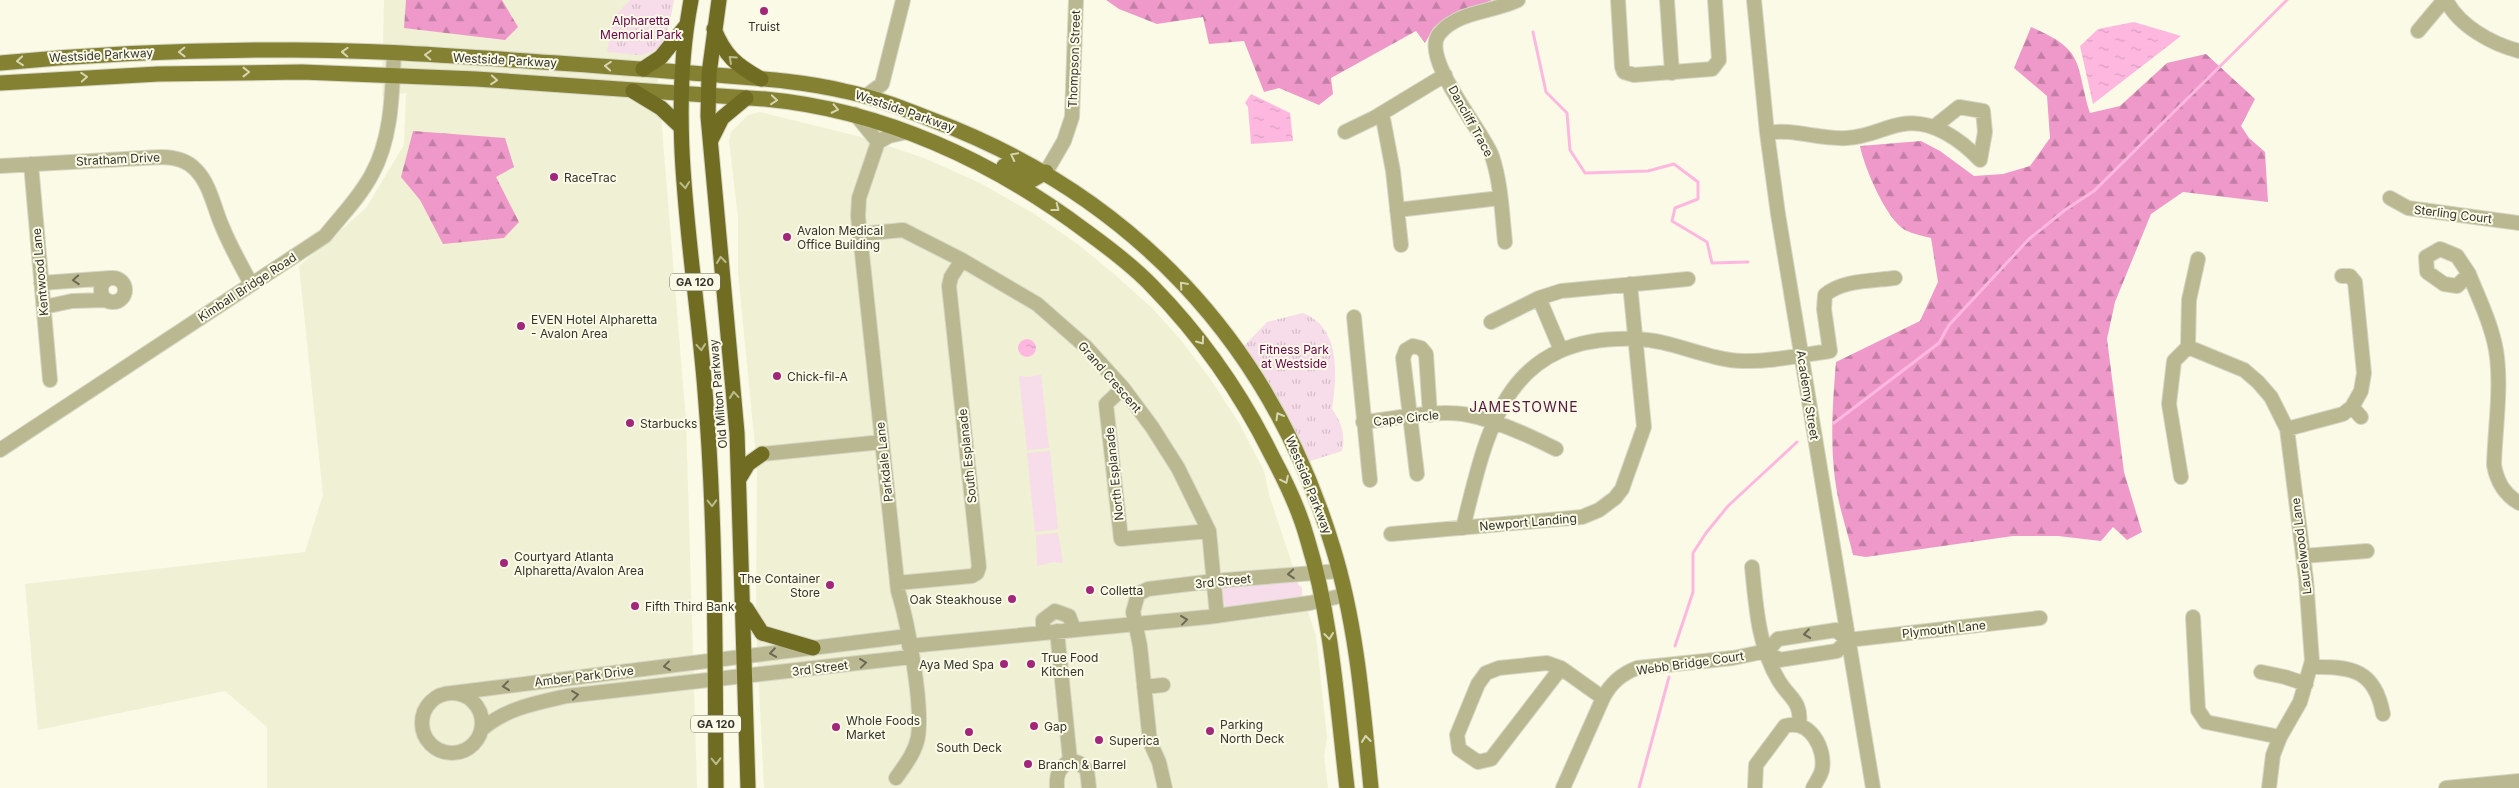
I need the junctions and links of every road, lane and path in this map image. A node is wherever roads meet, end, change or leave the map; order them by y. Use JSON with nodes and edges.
{"nodes":[{"id":1,"x":690,"y":0,"type":"edge"},
{"id":2,"x":719,"y":0,"type":"edge"},
{"id":3,"x":903,"y":0,"type":"edge"},
{"id":4,"x":1076,"y":0,"type":"edge"},
{"id":5,"x":1518,"y":0,"type":"edge"},
{"id":6,"x":1618,"y":0,"type":"edge"},
{"id":7,"x":1667,"y":0,"type":"edge"},
{"id":8,"x":1715,"y":0,"type":"edge"},
{"id":9,"x":1754,"y":0,"type":"edge"},
{"id":10,"x":2445,"y":0,"type":"edge"},
{"id":11,"x":686,"y":25,"type":"junction"},
{"id":12,"x":714,"y":29,"type":"junction"},
{"id":13,"x":2418,"y":31,"type":"dead end"},
{"id":14,"x":2519,"y":51,"type":"edge"},
{"id":15,"x":394,"y":53,"type":"junction"},
{"id":16,"x":0,"y":62,"type":"edge"},
{"id":17,"x":643,"y":69,"type":"junction"},
{"id":18,"x":682,"y":72,"type":"junction"},
{"id":19,"x":1672,"y":73,"type":"junction"},
{"id":20,"x":709,"y":74,"type":"junction"},
{"id":21,"x":392,"y":75,"type":"junction"},
{"id":22,"x":1445,"y":75,"type":"junction"},
{"id":23,"x":761,"y":79,"type":"junction"},
{"id":24,"x":0,"y":83,"type":"edge"},
{"id":25,"x":882,"y":84,"type":"junction"},
{"id":26,"x":633,"y":91,"type":"junction"},
{"id":27,"x":680,"y":93,"type":"junction"},
{"id":28,"x":708,"y":95,"type":"junction"},
{"id":29,"x":866,"y":96,"type":"junction"},
{"id":30,"x":746,"y":98,"type":"junction"},
{"id":31,"x":890,"y":104,"type":"junction"},
{"id":32,"x":1382,"y":113,"type":"junction"},
{"id":33,"x":854,"y":114,"type":"junction"},
{"id":34,"x":1934,"y":127,"type":"dead end"},
{"id":35,"x":681,"y":128,"type":"junction"},
{"id":36,"x":907,"y":132,"type":"junction"},
{"id":37,"x":1345,"y":132,"type":"dead end"},
{"id":38,"x":1767,"y":133,"type":"junction"},
{"id":39,"x":878,"y":142,"type":"junction"},
{"id":40,"x":710,"y":144,"type":"junction"},
{"id":41,"x":946,"y":148,"type":"junction"},
{"id":42,"x":31,"y":164,"type":"junction"},
{"id":43,"x":0,"y":166,"type":"edge"},
{"id":44,"x":1046,"y":172,"type":"junction"},
{"id":45,"x":1500,"y":198,"type":"junction"},
{"id":46,"x":2390,"y":198,"type":"dead end"},
{"id":47,"x":1397,"y":210,"type":"junction"},
{"id":48,"x":2519,"y":222,"type":"edge"},
{"id":49,"x":860,"y":234,"type":"junction"},
{"id":50,"x":1505,"y":242,"type":"dead end"},
{"id":51,"x":1401,"y":245,"type":"dead end"},
{"id":52,"x":2198,"y":259,"type":"dead end"},
{"id":53,"x":962,"y":260,"type":"junction"},
{"id":54,"x":2468,"y":274,"type":"dead end"},
{"id":55,"x":2342,"y":276,"type":"dead end"},
{"id":56,"x":112,"y":278,"type":"junction"},
{"id":57,"x":1688,"y":278,"type":"dead end"},
{"id":58,"x":1895,"y":278,"type":"dead end"},
{"id":59,"x":42,"y":283,"type":"junction"},
{"id":60,"x":251,"y":284,"type":"junction"},
{"id":61,"x":1630,"y":284,"type":"junction"},
{"id":62,"x":1539,"y":298,"type":"junction"},
{"id":63,"x":106,"y":300,"type":"junction"},
{"id":64,"x":44,"y":307,"type":"junction"},
{"id":65,"x":1354,"y":317,"type":"dead end"},
{"id":66,"x":1491,"y":322,"type":"dead end"},
{"id":67,"x":1636,"y":339,"type":"junction"},
{"id":68,"x":2188,"y":347,"type":"junction"},
{"id":69,"x":1561,"y":350,"type":"junction"},
{"id":70,"x":1801,"y":355,"type":"junction"},
{"id":71,"x":50,"y":380,"type":"dead end"},
{"id":72,"x":1123,"y":388,"type":"junction"},
{"id":73,"x":1430,"y":415,"type":"junction"},
{"id":74,"x":1410,"y":417,"type":"junction"},
{"id":75,"x":1363,"y":422,"type":"junction"},
{"id":76,"x":1493,"y":423,"type":"junction"},
{"id":77,"x":2287,"y":429,"type":"junction"},
{"id":78,"x":737,"y":433,"type":"junction"},
{"id":79,"x":882,"y":442,"type":"junction"},
{"id":80,"x":1556,"y":449,"type":"dead end"},
{"id":81,"x":0,"y":450,"type":"edge"},
{"id":82,"x":762,"y":454,"type":"junction"},
{"id":83,"x":1417,"y":474,"type":"dead end"},
{"id":84,"x":2181,"y":477,"type":"dead end"},
{"id":85,"x":739,"y":479,"type":"junction"},
{"id":86,"x":1370,"y":480,"type":"dead end"},
{"id":87,"x":2519,"y":503,"type":"edge"},
{"id":88,"x":1463,"y":528,"type":"junction"},
{"id":89,"x":1210,"y":532,"type":"junction"},
{"id":90,"x":1391,"y":534,"type":"dead end"},
{"id":91,"x":2367,"y":551,"type":"dead end"},
{"id":92,"x":2303,"y":556,"type":"junction"},
{"id":93,"x":1752,"y":568,"type":"dead end"},
{"id":94,"x":1339,"y":571,"type":"junction"},
{"id":95,"x":1317,"y":574,"type":"junction"},
{"id":96,"x":1214,"y":581,"type":"junction"},
{"id":97,"x":897,"y":583,"type":"junction"},
{"id":98,"x":1345,"y":595,"type":"junction"},
{"id":99,"x":1324,"y":600,"type":"junction"},
{"id":100,"x":743,"y":602,"type":"junction"},
{"id":101,"x":1217,"y":616,"type":"junction"},
{"id":102,"x":2193,"y":617,"type":"dead end"},
{"id":103,"x":2040,"y":618,"type":"dead end"},
{"id":104,"x":1136,"y":624,"type":"junction"},
{"id":105,"x":1074,"y":629,"type":"junction"},
{"id":106,"x":1057,"y":631,"type":"junction"},
{"id":107,"x":1043,"y":633,"type":"junction"},
{"id":108,"x":1848,"y":640,"type":"junction"},
{"id":109,"x":909,"y":646,"type":"junction"},
{"id":110,"x":813,"y":648,"type":"junction"},
{"id":111,"x":1767,"y":651,"type":"junction"},
{"id":112,"x":745,"y":657,"type":"junction"},
{"id":113,"x":722,"y":659,"type":"junction"},
{"id":114,"x":2311,"y":667,"type":"junction"},
{"id":115,"x":1561,"y":668,"type":"junction"},
{"id":116,"x":2261,"y":672,"type":"dead end"},
{"id":117,"x":745,"y":677,"type":"junction"},
{"id":118,"x":722,"y":679,"type":"junction"},
{"id":119,"x":2306,"y":684,"type":"junction"},
{"id":120,"x":1163,"y":685,"type":"dead end"},
{"id":121,"x":1144,"y":687,"type":"junction"},
{"id":122,"x":452,"y":693,"type":"junction"},
{"id":123,"x":1603,"y":698,"type":"junction"},
{"id":124,"x":2383,"y":714,"type":"dead end"},
{"id":125,"x":1799,"y":724,"type":"junction"},
{"id":126,"x":481,"y":730,"type":"junction"},
{"id":127,"x":2280,"y":737,"type":"junction"},
{"id":128,"x":1070,"y":760,"type":"junction"},
{"id":129,"x":896,"y":778,"type":"dead end"},
{"id":130,"x":2519,"y":781,"type":"edge"},
{"id":131,"x":716,"y":788,"type":"edge"},
{"id":132,"x":748,"y":788,"type":"edge"},
{"id":133,"x":1057,"y":788,"type":"edge"},
{"id":134,"x":1089,"y":788,"type":"edge"},
{"id":135,"x":1165,"y":788,"type":"edge"},
{"id":136,"x":1347,"y":788,"type":"edge"},
{"id":137,"x":1371,"y":788,"type":"edge"},
{"id":138,"x":1563,"y":788,"type":"edge"},
{"id":139,"x":1755,"y":788,"type":"edge"},
{"id":140,"x":1813,"y":788,"type":"edge"},
{"id":141,"x":1873,"y":788,"type":"edge"},
{"id":142,"x":2269,"y":788,"type":"edge"},
{"id":143,"x":2446,"y":788,"type":"edge"}],
"edges":[{"from":1,"to":11,"type":"highway","name":"Old Milton Parkway","number":"GA 120"},
{"from":2,"to":12,"type":"highway","name":"Old Milton Parkway","number":"GA 120"},
{"from":3,"to":25,"type":"street"},
{"from":4,"to":44,"type":"street","name":"Thompson Street"},
{"from":5,"to":22,"type":"street","name":"Dancliff Trace"},
{"from":6,"to":19,"type":"street"},
{"from":7,"to":19,"type":"street"},
{"from":8,"to":19,"type":"street"},
{"from":9,"to":38,"type":"street","name":"Academy Street"},
{"from":10,"to":13,"type":"street"},
{"from":10,"to":14,"type":"street"},
{"from":11,"to":17,"type":"highway"},
{"from":11,"to":18,"type":"highway","name":"Old Milton Parkway","number":"GA 120"},
{"from":12,"to":20,"type":"highway","name":"Old Milton Parkway","number":"GA 120"},
{"from":23,"to":12,"type":"highway","one_way":true},
{"from":15,"to":16,"type":"main road","name":"Westside Parkway","one_way":true},
{"from":17,"to":15,"type":"main road","name":"Westside Parkway","one_way":true},
{"from":15,"to":21,"type":"street","name":"Kimball Bridge Road"},
{"from":17,"to":18,"type":"main road","name":"Westside Parkway"},
{"from":18,"to":20,"type":"main road","name":"Westside Parkway"},
{"from":18,"to":27,"type":"highway","name":"Old Milton Parkway","number":"GA 120"},
{"from":20,"to":23,"type":"main road","name":"Westside Parkway"},
{"from":20,"to":28,"type":"highway","name":"Old Milton Parkway","number":"GA 120"},
{"from":24,"to":21,"type":"main road","name":"Westside Parkway","one_way":true},
{"from":21,"to":26,"type":"main road","name":"Westside Parkway","one_way":true},
{"from":21,"to":60,"type":"street","name":"Kimball Bridge Road"},
{"from":22,"to":32,"type":"street","name":"Dancliff Trace"},
{"from":22,"to":45,"type":"street","name":"Dancliff Trace"},
{"from":23,"to":29,"type":"main road","name":"Westside Parkway"},
{"from":25,"to":29,"type":"street"},
{"from":25,"to":31,"type":"street"},
{"from":26,"to":27,"type":"main road","name":"Westside Parkway"},
{"from":26,"to":35,"type":"highway"},
{"from":27,"to":28,"type":"main road","name":"Westside Parkway"},
{"from":27,"to":35,"type":"highway","name":"Old Milton Parkway","number":"GA 120"},
{"from":28,"to":30,"type":"main road","name":"Westside Parkway"},
{"from":28,"to":40,"type":"highway","name":"Old Milton Parkway","number":"GA 120"},
{"from":29,"to":31,"type":"main road","name":"Westside Parkway"},
{"from":30,"to":33,"type":"main road","name":"Westside Parkway","one_way":true},
{"from":30,"to":40,"type":"highway"},
{"from":44,"to":31,"type":"main road","name":"Westside Parkway","one_way":true},
{"from":32,"to":37,"type":"street","name":"Dancliff Trace"},
{"from":32,"to":47,"type":"street"},
{"from":33,"to":36,"type":"main road","name":"Westside Parkway"},
{"from":33,"to":39,"type":"street"},
{"from":34,"to":38,"type":"street"},
{"from":35,"to":113,"type":"highway","name":"Old Milton Parkway","number":"GA 120","one_way":true},
{"from":36,"to":39,"type":"street"},
{"from":36,"to":41,"type":"main road","name":"Westside Parkway"},
{"from":38,"to":70,"type":"street","name":"Academy Street"},
{"from":39,"to":49,"type":"street","name":"Parkdale Lane"},
{"from":78,"to":40,"type":"highway","name":"Old Milton Parkway","number":"GA 120","one_way":true},
{"from":41,"to":44,"type":"main road"},
{"from":41,"to":95,"type":"main road","name":"Westside Parkway","one_way":true},
{"from":42,"to":43,"type":"street","name":"Stratham Drive"},
{"from":42,"to":59,"type":"street","name":"Kentwood Lane"},
{"from":42,"to":60,"type":"street","name":"Stratham Drive"},
{"from":94,"to":44,"type":"main road","name":"Westside Parkway","one_way":true},
{"from":45,"to":47,"type":"street"},
{"from":45,"to":50,"type":"street","name":"Dancliff Trace"},
{"from":46,"to":48,"type":"street","name":"Sterling Court"},
{"from":47,"to":51,"type":"street"},
{"from":49,"to":53,"type":"street","name":"Grand Crescent"},
{"from":49,"to":79,"type":"street","name":"Parkdale Lane"},
{"from":52,"to":68,"type":"street"},
{"from":53,"to":72,"type":"street","name":"Grand Crescent"},
{"from":53,"to":97,"type":"street","name":"South Esplanade"},
{"from":54,"to":87,"type":"street"},
{"from":55,"to":77,"type":"street"},
{"from":56,"to":59,"type":"street","one_way":true},
{"from":56,"to":63,"type":"street"},
{"from":56,"to":63,"type":"street"},
{"from":57,"to":61,"type":"street"},
{"from":58,"to":70,"type":"street"},
{"from":59,"to":64,"type":"street","name":"Kentwood Lane"},
{"from":60,"to":81,"type":"street","name":"Kimball Bridge Road"},
{"from":61,"to":62,"type":"street"},
{"from":61,"to":67,"type":"street","name":"Newport Landing"},
{"from":62,"to":66,"type":"street"},
{"from":62,"to":69,"type":"street"},
{"from":63,"to":64,"type":"street"},
{"from":64,"to":71,"type":"street","name":"Kentwood Lane"},
{"from":65,"to":75,"type":"street","name":"Cape Circle"},
{"from":67,"to":69,"type":"street"},
{"from":67,"to":70,"type":"street"},
{"from":67,"to":88,"type":"street","name":"Newport Landing"},
{"from":68,"to":77,"type":"street","name":"Laurelwood Lane"},
{"from":68,"to":84,"type":"street"},
{"from":69,"to":76,"type":"street"},
{"from":70,"to":108,"type":"street","name":"Academy Street"},
{"from":72,"to":89,"type":"street","name":"Grand Crescent"},
{"from":72,"to":89,"type":"street","name":"North Esplanade"},
{"from":73,"to":74,"type":"street","name":"Cape Circle"},
{"from":73,"to":74,"type":"street"},
{"from":73,"to":76,"type":"street","name":"Cape Circle"},
{"from":74,"to":75,"type":"street","name":"Cape Circle"},
{"from":74,"to":83,"type":"street"},
{"from":75,"to":86,"type":"street"},
{"from":76,"to":80,"type":"street","name":"Cape Circle"},
{"from":76,"to":88,"type":"street"},
{"from":77,"to":92,"type":"street","name":"Laurelwood Lane"},
{"from":78,"to":82,"type":"highway"},
{"from":78,"to":85,"type":"highway","name":"Old Milton Parkway","number":"GA 120"},
{"from":79,"to":82,"type":"street"},
{"from":79,"to":97,"type":"street","name":"Parkdale Lane"},
{"from":82,"to":85,"type":"highway"},
{"from":85,"to":100,"type":"highway","name":"Old Milton Parkway","number":"GA 120"},
{"from":88,"to":90,"type":"street","name":"Newport Landing"},
{"from":89,"to":96,"type":"street","name":"Grand Crescent"},
{"from":91,"to":92,"type":"street"},
{"from":92,"to":114,"type":"street","name":"Laurelwood Lane"},
{"from":93,"to":111,"type":"street"},
{"from":94,"to":95,"type":"street","name":"3rd Street"},
{"from":94,"to":98,"type":"main road","name":"Westside Parkway"},
{"from":95,"to":96,"type":"street","name":"3rd Street","one_way":true},
{"from":95,"to":99,"type":"main road","name":"Westside Parkway"},
{"from":96,"to":101,"type":"street","name":"Grand Crescent"},
{"from":96,"to":104,"type":"street","name":"3rd Street"},
{"from":97,"to":109,"type":"street","name":"Parkdale Lane"},
{"from":98,"to":99,"type":"street","name":"3rd Street"},
{"from":137,"to":98,"type":"main road","name":"Westside Parkway","one_way":true},
{"from":99,"to":101,"type":"street","name":"3rd Street"},
{"from":99,"to":136,"type":"main road","name":"Westside Parkway","one_way":true},
{"from":100,"to":110,"type":"highway"},
{"from":100,"to":112,"type":"highway","name":"Old Milton Parkway","number":"GA 120"},
{"from":104,"to":101,"type":"street","name":"3rd Street","one_way":true},
{"from":102,"to":127,"type":"street"},
{"from":103,"to":108,"type":"street","name":"Plymouth Lane"},
{"from":104,"to":105,"type":"street","name":"3rd Street"},
{"from":104,"to":121,"type":"street"},
{"from":105,"to":106,"type":"street","name":"3rd Street"},
{"from":105,"to":107,"type":"street"},
{"from":106,"to":107,"type":"street","name":"3rd Street"},
{"from":106,"to":128,"type":"street"},
{"from":107,"to":109,"type":"street","name":"3rd Street"},
{"from":108,"to":111,"type":"street"},
{"from":108,"to":111,"type":"street","name":"Webb Bridge Court","one_way":true},
{"from":108,"to":141,"type":"street","name":"Academy Street"},
{"from":109,"to":110,"type":"street","name":"3rd Street"},
{"from":117,"to":109,"type":"street","name":"3rd Street","one_way":true},
{"from":109,"to":129,"type":"street","name":"Parkdale Lane"},
{"from":110,"to":112,"type":"street","name":"3rd Street","one_way":true},
{"from":111,"to":123,"type":"street","name":"Webb Bridge Court"},
{"from":111,"to":125,"type":"street"},
{"from":112,"to":113,"type":"street","name":"3rd Street"},
{"from":112,"to":117,"type":"highway","name":"Old Milton Parkway","number":"GA 120"},
{"from":113,"to":118,"type":"highway","name":"Old Milton Parkway","number":"GA 120"},
{"from":113,"to":122,"type":"street","name":"Amber Park Drive","one_way":true},
{"from":114,"to":119,"type":"street","name":"Laurelwood Lane"},
{"from":114,"to":124,"type":"street"},
{"from":115,"to":115,"type":"street"},
{"from":115,"to":123,"type":"street"},
{"from":116,"to":119,"type":"street"},
{"from":117,"to":118,"type":"street","name":"3rd Street"},
{"from":117,"to":132,"type":"highway","name":"Old Milton Parkway","number":"GA 120"},
{"from":126,"to":118,"type":"street","name":"Amber Park Drive","one_way":true},
{"from":118,"to":131,"type":"highway","name":"Old Milton Parkway","number":"GA 120","one_way":true},
{"from":119,"to":127,"type":"street","name":"Laurelwood Lane"},
{"from":120,"to":121,"type":"street"},
{"from":121,"to":135,"type":"street"},
{"from":122,"to":126,"type":"street"},
{"from":122,"to":126,"type":"street"},
{"from":123,"to":138,"type":"street","name":"Webb Bridge Court"},
{"from":125,"to":139,"type":"street"},
{"from":125,"to":140,"type":"street"},
{"from":127,"to":142,"type":"street","name":"Laurelwood Lane"},
{"from":128,"to":133,"type":"street"},
{"from":128,"to":134,"type":"street"},
{"from":130,"to":143,"type":"street"}]}
